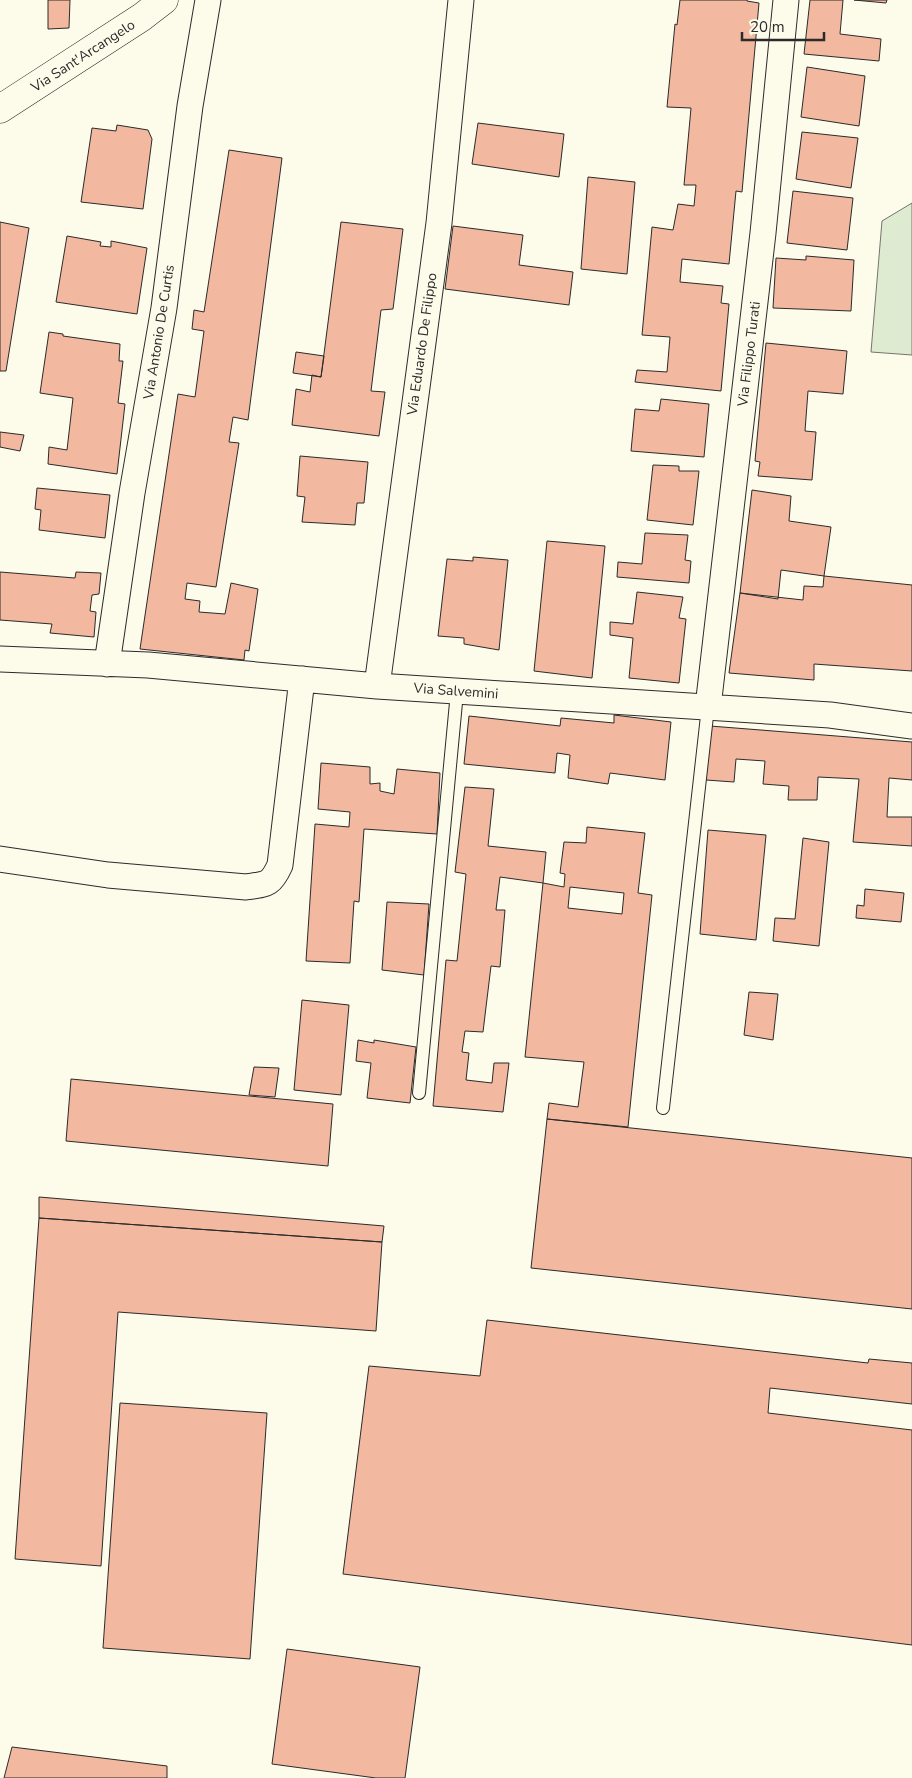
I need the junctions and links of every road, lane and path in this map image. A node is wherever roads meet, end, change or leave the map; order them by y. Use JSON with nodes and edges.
{"nodes":[{"id":1,"x":164,"y":0,"type":"edge"},
{"id":2,"x":208,"y":0,"type":"edge"},
{"id":3,"x":461,"y":0,"type":"edge"},
{"id":4,"x":786,"y":0,"type":"edge"},
{"id":5,"x":0,"y":109,"type":"edge"},
{"id":6,"x":0,"y":659,"type":"edge"},
{"id":7,"x":107,"y":664,"type":"junction"},
{"id":8,"x":302,"y":680,"type":"junction"},
{"id":9,"x":377,"y":686,"type":"junction"},
{"id":10,"x":457,"y":692,"type":"junction"},
{"id":11,"x":708,"y":707,"type":"junction"},
{"id":12,"x":912,"y":726,"type":"edge"},
{"id":13,"x":0,"y":859,"type":"edge"},
{"id":14,"x":419,"y":1094,"type":"dead end"},
{"id":15,"x":663,"y":1108,"type":"dead end"}],
"edges":[{"from":1,"to":5,"type":"street","name":"Via Sant'Arcangelo"},
{"from":2,"to":7,"type":"street","name":"Via Antonio De Curtis"},
{"from":3,"to":9,"type":"street","name":"Via Eduardo De Filippo"},
{"from":4,"to":11,"type":"street","name":"Via Filippo Turati"},
{"from":6,"to":7,"type":"street","name":"Via Salvemini"},
{"from":7,"to":8,"type":"street","name":"Via Salvemini"},
{"from":8,"to":9,"type":"street","name":"Via Salvemini"},
{"from":8,"to":13,"type":"street"},
{"from":9,"to":10,"type":"street","name":"Via Salvemini"},
{"from":10,"to":11,"type":"street","name":"Via Salvemini"},
{"from":10,"to":14,"type":"lane"},
{"from":11,"to":12,"type":"street","name":"Via Salvemini"},
{"from":11,"to":15,"type":"lane"}]}
